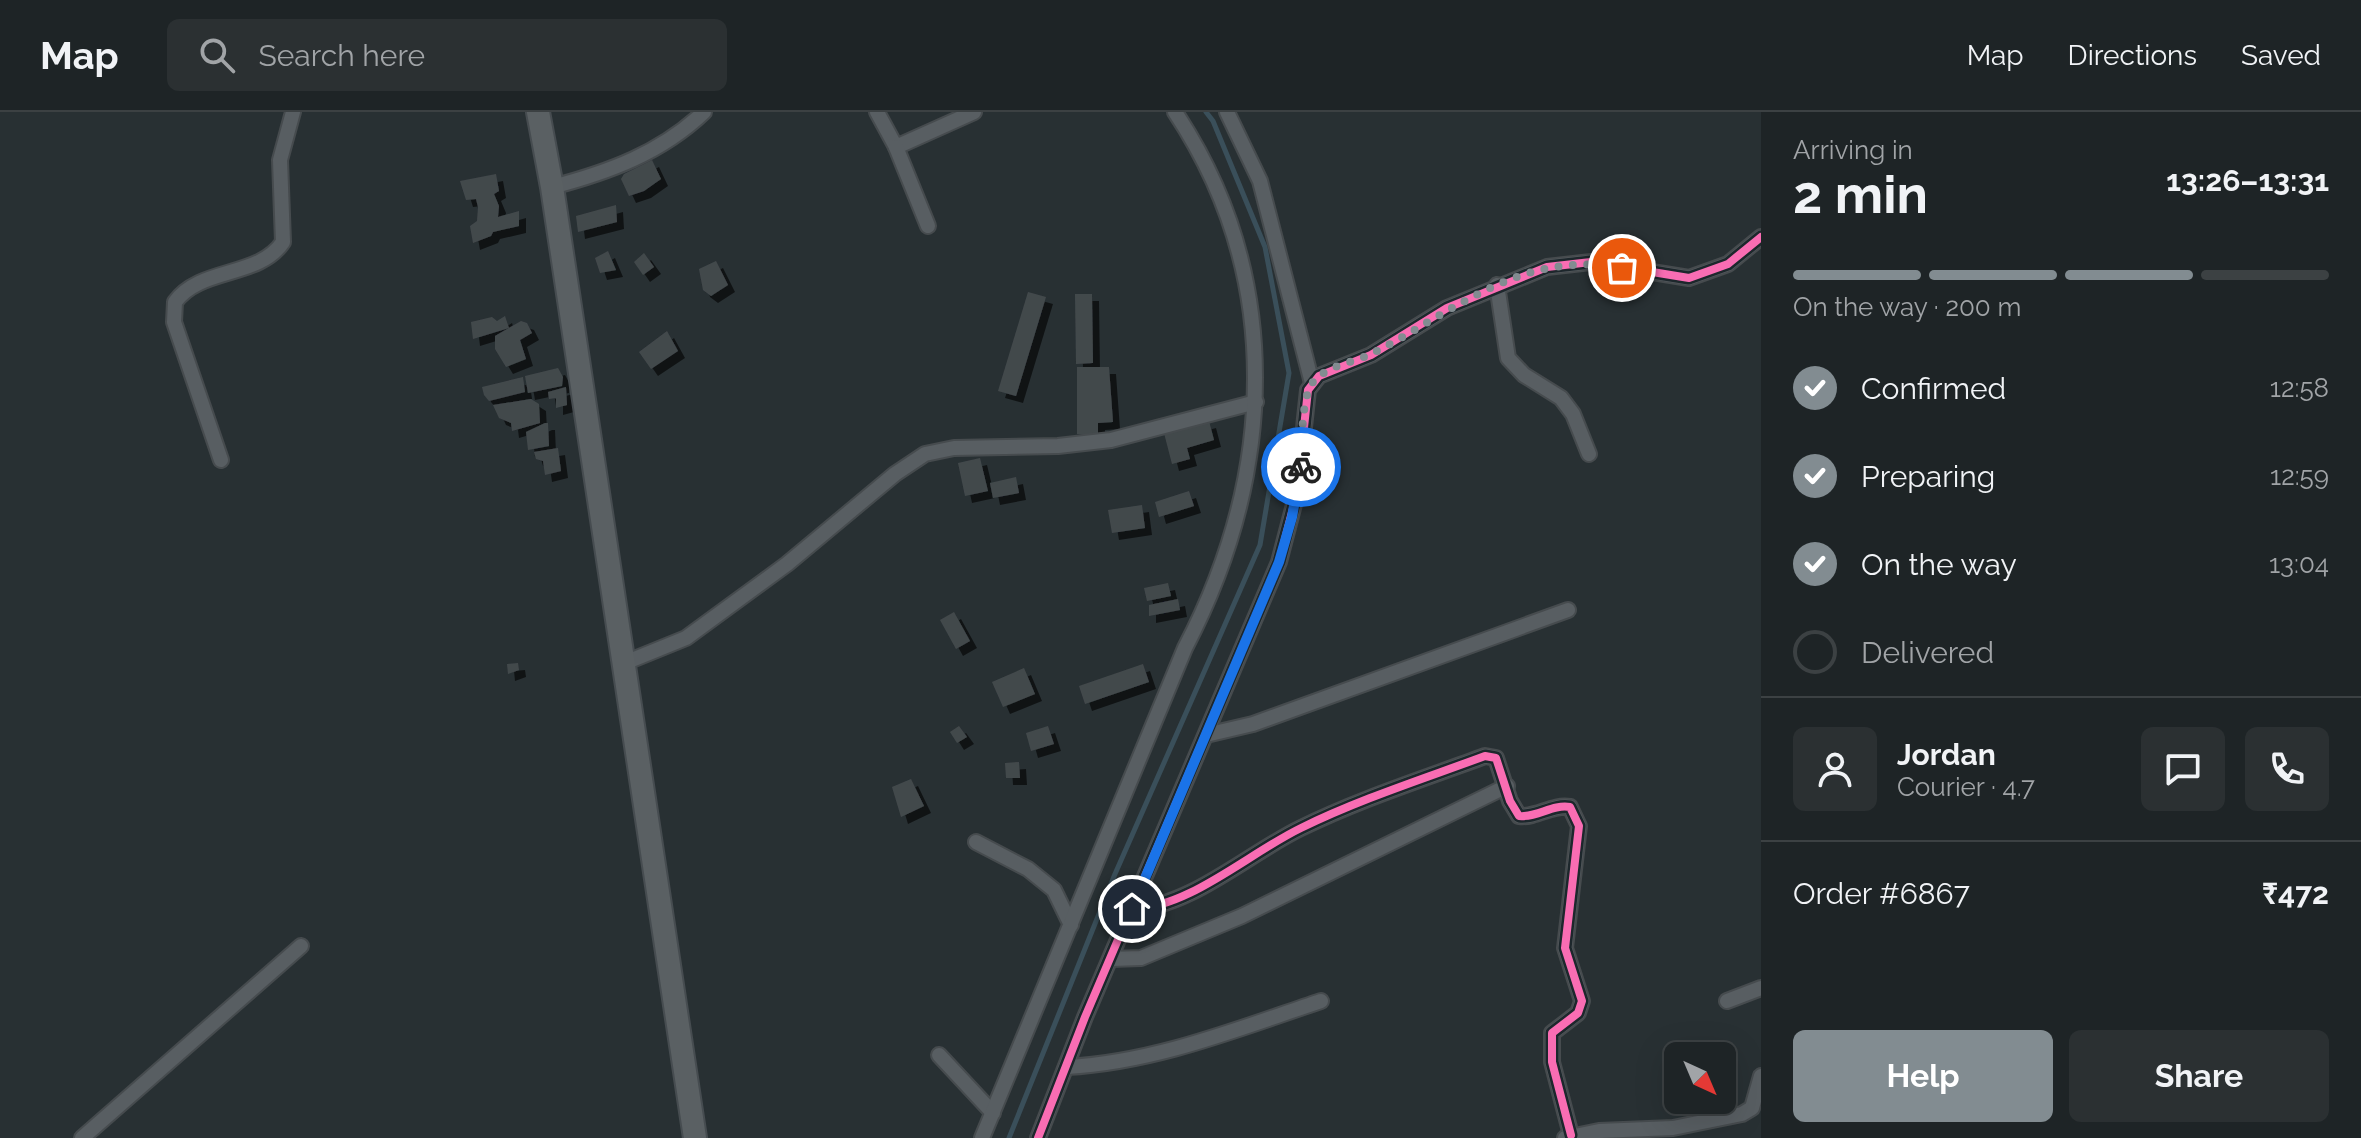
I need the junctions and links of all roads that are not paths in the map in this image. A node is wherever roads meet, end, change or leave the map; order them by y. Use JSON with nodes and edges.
{"nodes":[{"id":1,"x":293,"y":112,"type":"edge"},
{"id":2,"x":538,"y":112,"type":"edge"},
{"id":3,"x":704,"y":112,"type":"edge"},
{"id":4,"x":877,"y":112,"type":"edge"},
{"id":5,"x":974,"y":112,"type":"edge"},
{"id":6,"x":1175,"y":112,"type":"edge"},
{"id":7,"x":1227,"y":112,"type":"edge"},
{"id":8,"x":896,"y":147,"type":"junction"},
{"id":9,"x":552,"y":187,"type":"junction"},
{"id":10,"x":928,"y":226,"type":"dead end"},
{"id":11,"x":1761,"y":237,"type":"edge"},
{"id":12,"x":1497,"y":285,"type":"junction"},
{"id":13,"x":1312,"y":383,"type":"junction"},
{"id":14,"x":1256,"y":402,"type":"junction"},
{"id":15,"x":1589,"y":454,"type":"dead end"},
{"id":16,"x":221,"y":460,"type":"dead end"},
{"id":17,"x":1568,"y":610,"type":"dead end"},
{"id":18,"x":622,"y":664,"type":"junction"},
{"id":19,"x":1206,"y":735,"type":"junction"},
{"id":20,"x":1507,"y":786,"type":"junction"},
{"id":21,"x":976,"y":842,"type":"dead end"},
{"id":22,"x":1132,"y":909,"type":"junction"},
{"id":23,"x":1071,"y":925,"type":"junction"},
{"id":24,"x":301,"y":946,"type":"dead end"},
{"id":25,"x":1111,"y":959,"type":"junction"},
{"id":26,"x":1761,"y":988,"type":"edge"},
{"id":27,"x":1321,"y":1001,"type":"dead end"},
{"id":28,"x":1727,"y":1001,"type":"dead end"},
{"id":29,"x":939,"y":1055,"type":"dead end"},
{"id":30,"x":1067,"y":1067,"type":"junction"},
{"id":31,"x":1761,"y":1076,"type":"edge"},
{"id":32,"x":993,"y":1113,"type":"junction"},
{"id":33,"x":1568,"y":1137,"type":"edge"},
{"id":34,"x":82,"y":1138,"type":"edge"},
{"id":35,"x":695,"y":1138,"type":"edge"},
{"id":36,"x":982,"y":1138,"type":"edge"},
{"id":37,"x":1038,"y":1138,"type":"edge"}],
"edges":[{"from":1,"to":16,"type":"street"},
{"from":2,"to":9,"type":"main road"},
{"from":3,"to":9,"type":"street"},
{"from":4,"to":8,"type":"street"},
{"from":5,"to":8,"type":"street"},
{"from":6,"to":14,"type":"street"},
{"from":7,"to":13,"type":"street"},
{"from":8,"to":10,"type":"street"},
{"from":9,"to":18,"type":"main road"},
{"from":11,"to":12,"type":"street"},
{"from":12,"to":13,"type":"street"},
{"from":12,"to":15,"type":"street"},
{"from":13,"to":19,"type":"street"},
{"from":14,"to":18,"type":"street"},
{"from":14,"to":23,"type":"street"},
{"from":17,"to":19,"type":"street"},
{"from":18,"to":35,"type":"main road"},
{"from":19,"to":22,"type":"street"},
{"from":20,"to":22,"type":"street"},
{"from":20,"to":25,"type":"street"},
{"from":20,"to":33,"type":"street"},
{"from":21,"to":23,"type":"street"},
{"from":22,"to":25,"type":"street"},
{"from":23,"to":32,"type":"street"},
{"from":24,"to":34,"type":"street"},
{"from":25,"to":30,"type":"street"},
{"from":26,"to":28,"type":"street"},
{"from":27,"to":30,"type":"street"},
{"from":29,"to":32,"type":"street"},
{"from":30,"to":37,"type":"street"},
{"from":31,"to":33,"type":"street"},
{"from":32,"to":36,"type":"street"}]}
